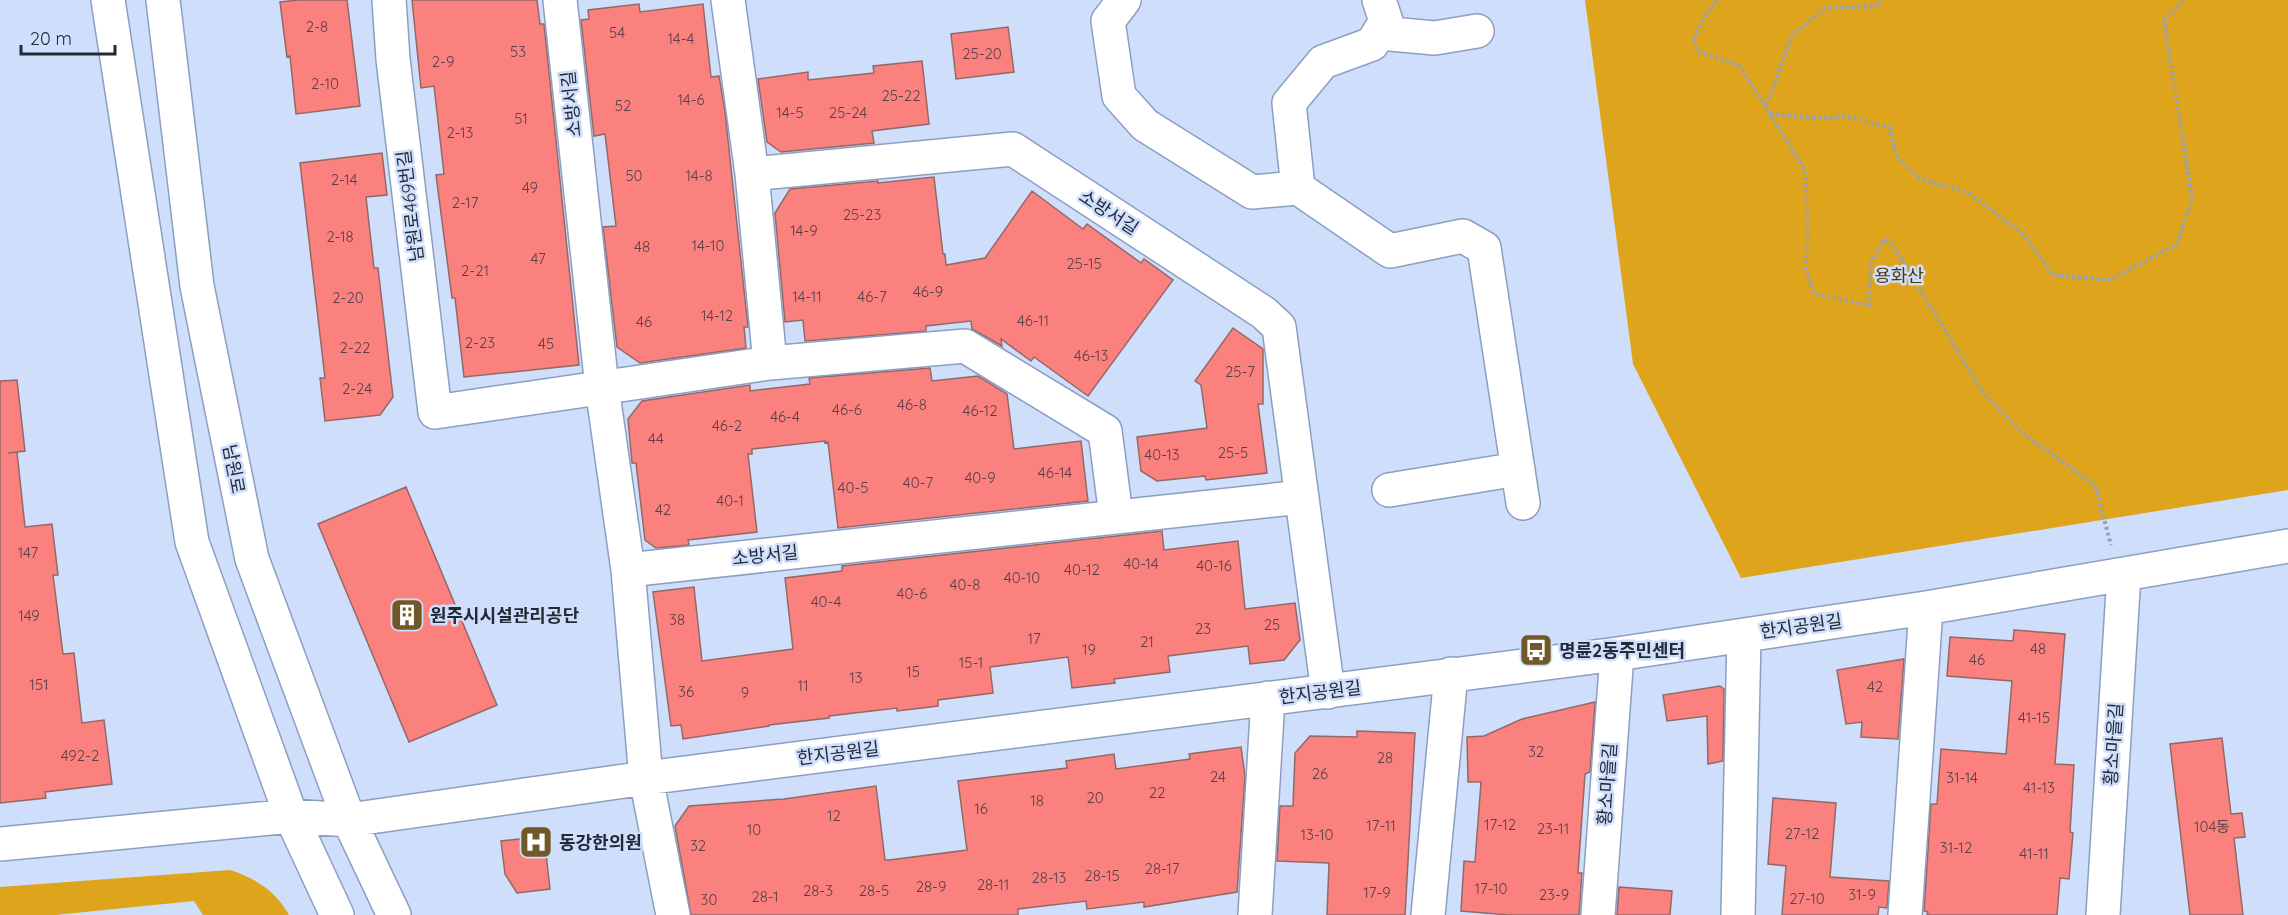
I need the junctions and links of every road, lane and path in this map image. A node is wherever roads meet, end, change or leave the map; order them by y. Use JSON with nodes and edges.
{"nodes":[{"id":1,"x":108,"y":0,"type":"edge"},
{"id":2,"x":163,"y":0,"type":"edge"},
{"id":3,"x":389,"y":0,"type":"edge"},
{"id":4,"x":560,"y":0,"type":"edge"},
{"id":5,"x":728,"y":0,"type":"edge"},
{"id":6,"x":1124,"y":0,"type":"edge"},
{"id":7,"x":1379,"y":0,"type":"edge"},
{"id":8,"x":1717,"y":0,"type":"edge"},
{"id":9,"x":1880,"y":0,"type":"edge"},
{"id":10,"x":2184,"y":0,"type":"edge"},
{"id":11,"x":1477,"y":31,"type":"dead end"},
{"id":12,"x":1379,"y":33,"type":"junction"},
{"id":13,"x":1766,"y":106,"type":"junction"},
{"id":14,"x":1770,"y":114,"type":"junction"},
{"id":15,"x":752,"y":174,"type":"junction"},
{"id":16,"x":1298,"y":188,"type":"junction"},
{"id":17,"x":770,"y":363,"type":"junction"},
{"id":18,"x":602,"y":387,"type":"junction"},
{"id":19,"x":1518,"y":469,"type":"junction"},
{"id":20,"x":1389,"y":490,"type":"dead end"},
{"id":21,"x":1302,"y":497,"type":"junction"},
{"id":22,"x":1524,"y":503,"type":"dead end"},
{"id":23,"x":1116,"y":516,"type":"junction"},
{"id":24,"x":2288,"y":546,"type":"edge"},
{"id":25,"x":2118,"y":561,"type":"junction"},
{"id":26,"x":628,"y":570,"type":"junction"},
{"id":27,"x":1926,"y":608,"type":"junction"},
{"id":28,"x":1744,"y":635,"type":"junction"},
{"id":29,"x":1617,"y":654,"type":"junction"},
{"id":30,"x":1451,"y":674,"type":"junction"},
{"id":31,"x":1328,"y":692,"type":"junction"},
{"id":32,"x":1268,"y":698,"type":"junction"},
{"id":33,"x":646,"y":778,"type":"junction"},
{"id":34,"x":291,"y":816,"type":"junction"},
{"id":35,"x":349,"y":820,"type":"junction"},
{"id":36,"x":0,"y":844,"type":"edge"},
{"id":37,"x":1248,"y":914,"type":"edge"},
{"id":38,"x":337,"y":915,"type":"edge"},
{"id":39,"x":394,"y":915,"type":"edge"},
{"id":40,"x":673,"y":915,"type":"edge"},
{"id":41,"x":1428,"y":915,"type":"edge"},
{"id":42,"x":1598,"y":915,"type":"edge"},
{"id":43,"x":1738,"y":915,"type":"edge"},
{"id":44,"x":1905,"y":915,"type":"edge"},
{"id":45,"x":2103,"y":915,"type":"edge"}],
"edges":[{"from":1,"to":34,"type":"street"},
{"from":2,"to":35,"type":"street","name":"남원로"},
{"from":3,"to":18,"type":"street","name":"남원로469번길"},
{"from":4,"to":18,"type":"street","name":"소방서길"},
{"from":5,"to":15,"type":"street"},
{"from":6,"to":16,"type":"street"},
{"from":7,"to":12,"type":"street"},
{"from":8,"to":13,"type":"path"},
{"from":9,"to":13,"type":"path"},
{"from":10,"to":14,"type":"path"},
{"from":11,"to":12,"type":"street"},
{"from":12,"to":16,"type":"street"},
{"from":13,"to":14,"type":"path"},
{"from":14,"to":25,"type":"path"},
{"from":15,"to":17,"type":"street"},
{"from":15,"to":21,"type":"street","name":"소방서길"},
{"from":16,"to":19,"type":"street"},
{"from":17,"to":18,"type":"street"},
{"from":17,"to":23,"type":"street"},
{"from":18,"to":26,"type":"street","name":"소방서길"},
{"from":19,"to":20,"type":"street"},
{"from":19,"to":22,"type":"street"},
{"from":21,"to":23,"type":"street","name":"소방서길"},
{"from":21,"to":31,"type":"street","name":"소방서길"},
{"from":23,"to":26,"type":"street","name":"소방서길"},
{"from":24,"to":25,"type":"street","name":"한지공원길"},
{"from":25,"to":27,"type":"street","name":"한지공원길"},
{"from":25,"to":45,"type":"street","name":"황소마을길"},
{"from":26,"to":33,"type":"street","name":"소방서길"},
{"from":27,"to":28,"type":"street","name":"한지공원길"},
{"from":27,"to":44,"type":"street"},
{"from":28,"to":29,"type":"street","name":"한지공원길"},
{"from":28,"to":43,"type":"street"},
{"from":29,"to":30,"type":"street","name":"한지공원길"},
{"from":29,"to":42,"type":"street","name":"황소마을길"},
{"from":30,"to":31,"type":"street","name":"한지공원길"},
{"from":30,"to":41,"type":"street"},
{"from":31,"to":32,"type":"street","name":"한지공원길"},
{"from":32,"to":33,"type":"street","name":"한지공원길"},
{"from":32,"to":37,"type":"street"},
{"from":33,"to":35,"type":"street","name":"한지공원길"},
{"from":33,"to":40,"type":"street","name":"소방서길"},
{"from":34,"to":35,"type":"street","name":"한지공원길"},
{"from":34,"to":36,"type":"street"},
{"from":34,"to":38,"type":"street"},
{"from":35,"to":39,"type":"street","name":"남원로"}]}
